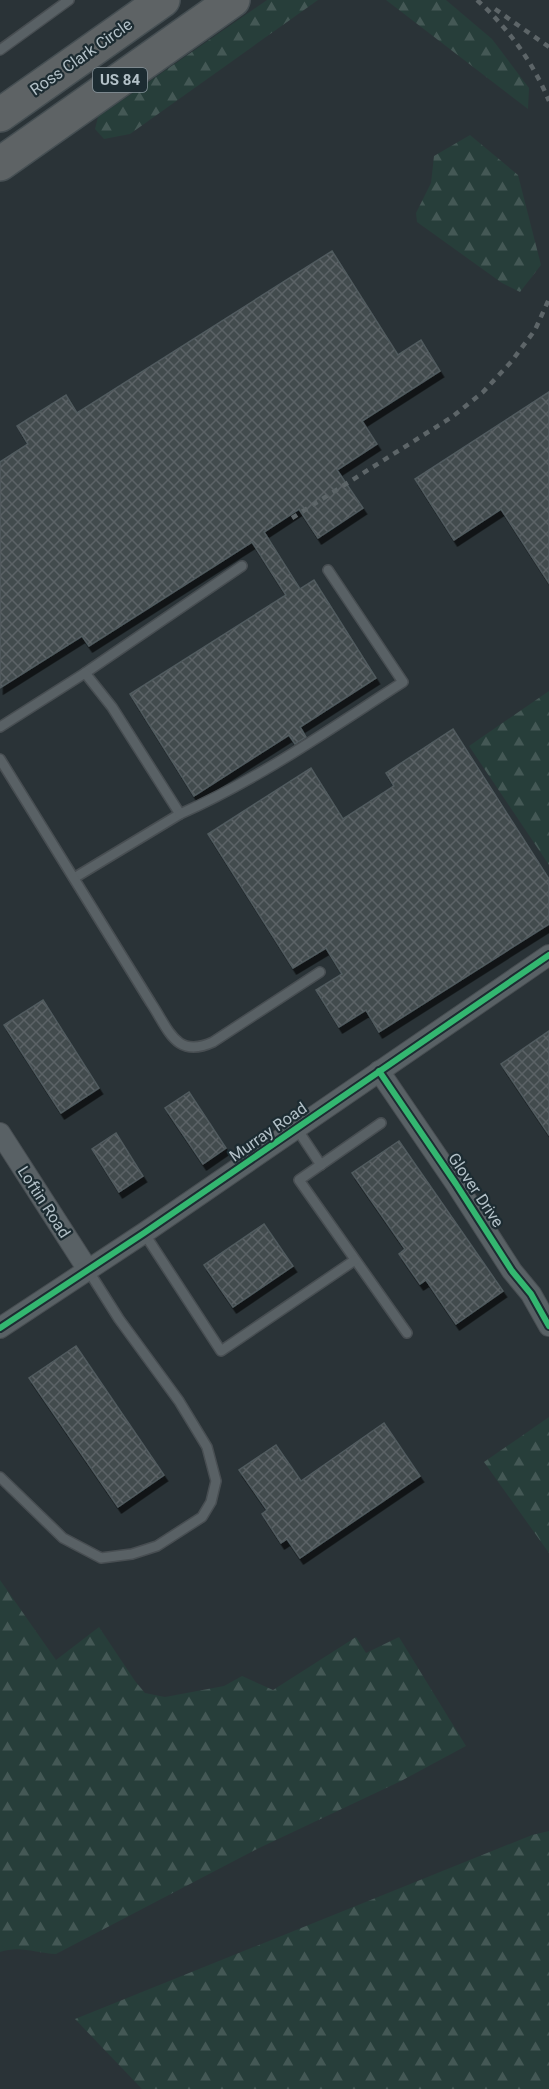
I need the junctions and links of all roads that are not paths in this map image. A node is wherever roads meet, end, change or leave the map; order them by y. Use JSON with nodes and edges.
{"nodes":[{"id":1,"x":69,"y":0,"type":"edge"},
{"id":2,"x":163,"y":0,"type":"edge"},
{"id":3,"x":233,"y":0,"type":"edge"},
{"id":4,"x":0,"y":50,"type":"edge"},
{"id":5,"x":0,"y":115,"type":"edge"},
{"id":6,"x":0,"y":164,"type":"edge"},
{"id":7,"x":242,"y":566,"type":"dead end"},
{"id":8,"x":328,"y":570,"type":"dead end"},
{"id":9,"x":85,"y":673,"type":"junction"},
{"id":10,"x":0,"y":728,"type":"edge"},
{"id":11,"x":0,"y":759,"type":"edge"},
{"id":12,"x":180,"y":814,"type":"junction"},
{"id":13,"x":74,"y":878,"type":"junction"},
{"id":14,"x":549,"y":955,"type":"edge"},
{"id":15,"x":320,"y":972,"type":"dead end"},
{"id":16,"x":379,"y":1071,"type":"junction"},
{"id":17,"x":381,"y":1123,"type":"dead end"},
{"id":18,"x":297,"y":1129,"type":"junction"},
{"id":19,"x":0,"y":1133,"type":"edge"},
{"id":20,"x":321,"y":1165,"type":"junction"},
{"id":21,"x":144,"y":1233,"type":"junction"},
{"id":22,"x":355,"y":1260,"type":"junction"},
{"id":23,"x":88,"y":1270,"type":"junction"},
{"id":24,"x":549,"y":1326,"type":"edge"},
{"id":25,"x":0,"y":1328,"type":"edge"},
{"id":26,"x":407,"y":1333,"type":"dead end"},
{"id":27,"x":0,"y":1477,"type":"edge"}],
"edges":[{"from":1,"to":4,"type":"lane"},
{"from":2,"to":5,"type":"highway","name":"Ross Clark Circle","number":"US 84"},
{"from":3,"to":6,"type":"highway","number":"US 84"},
{"from":7,"to":9,"type":"lane"},
{"from":8,"to":12,"type":"lane"},
{"from":9,"to":10,"type":"lane"},
{"from":9,"to":12,"type":"lane"},
{"from":11,"to":13,"type":"lane"},
{"from":12,"to":13,"type":"lane"},
{"from":13,"to":15,"type":"lane"},
{"from":14,"to":16,"type":"street","name":"Murray Road"},
{"from":16,"to":18,"type":"street","name":"Murray Road"},
{"from":16,"to":24,"type":"street","name":"Glover Drive"},
{"from":17,"to":20,"type":"lane"},
{"from":18,"to":20,"type":"lane"},
{"from":18,"to":21,"type":"street","name":"Murray Road"},
{"from":19,"to":23,"type":"street","name":"Loftin Road"},
{"from":20,"to":22,"type":"lane"},
{"from":21,"to":22,"type":"lane"},
{"from":21,"to":23,"type":"street","name":"Murray Road"},
{"from":22,"to":26,"type":"lane"},
{"from":23,"to":25,"type":"street","name":"Murray Road"},
{"from":23,"to":27,"type":"lane"}]}
